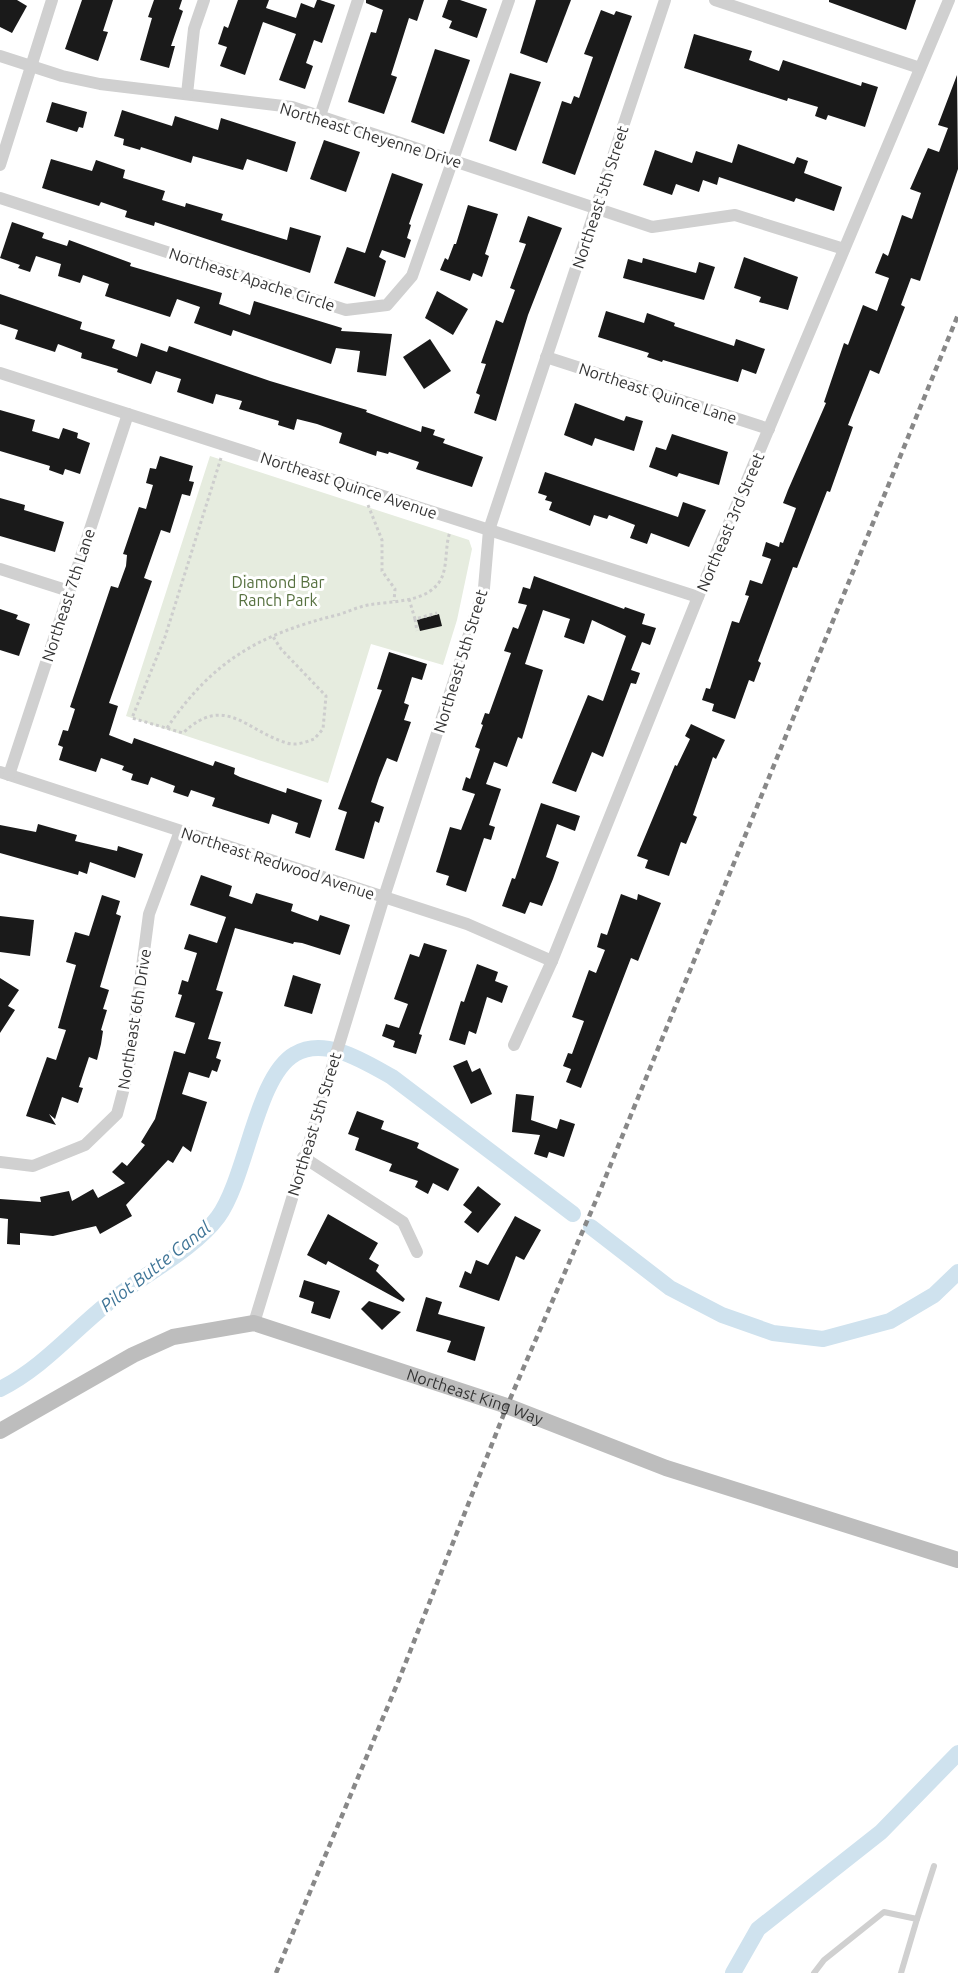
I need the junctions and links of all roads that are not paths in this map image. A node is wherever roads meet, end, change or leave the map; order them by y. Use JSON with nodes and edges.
{"nodes":[{"id":1,"x":52,"y":0,"type":"edge"},
{"id":2,"x":204,"y":0,"type":"edge"},
{"id":3,"x":358,"y":0,"type":"edge"},
{"id":4,"x":509,"y":0,"type":"edge"},
{"id":5,"x":666,"y":0,"type":"edge"},
{"id":6,"x":715,"y":0,"type":"edge"},
{"id":7,"x":949,"y":0,"type":"edge"},
{"id":8,"x":0,"y":56,"type":"edge"},
{"id":9,"x":31,"y":67,"type":"junction"},
{"id":10,"x":920,"y":68,"type":"junction"},
{"id":11,"x":187,"y":94,"type":"junction"},
{"id":12,"x":320,"y":116,"type":"junction"},
{"id":13,"x":454,"y":161,"type":"junction"},
{"id":14,"x":0,"y":165,"type":"edge"},
{"id":15,"x":0,"y":198,"type":"edge"},
{"id":16,"x":596,"y":208,"type":"junction"},
{"id":17,"x":844,"y":249,"type":"junction"},
{"id":18,"x":546,"y":357,"type":"junction"},
{"id":19,"x":0,"y":373,"type":"edge"},
{"id":20,"x":128,"y":414,"type":"junction"},
{"id":21,"x":769,"y":429,"type":"junction"},
{"id":22,"x":489,"y":530,"type":"junction"},
{"id":23,"x":0,"y":569,"type":"edge"},
{"id":24,"x":69,"y":591,"type":"junction"},
{"id":25,"x":698,"y":597,"type":"junction"},
{"id":26,"x":4,"y":774,"type":"edge"},
{"id":27,"x":180,"y":831,"type":"junction"},
{"id":28,"x":384,"y":897,"type":"junction"},
{"id":29,"x":552,"y":961,"type":"junction"},
{"id":30,"x":514,"y":1045,"type":"dead end"},
{"id":31,"x":303,"y":1157,"type":"junction"},
{"id":32,"x":0,"y":1162,"type":"edge"},
{"id":33,"x":417,"y":1252,"type":"dead end"},
{"id":34,"x":254,"y":1323,"type":"junction"},
{"id":35,"x":0,"y":1431,"type":"edge"},
{"id":36,"x":958,"y":1560,"type":"edge"},
{"id":37,"x":934,"y":1866,"type":"dead end"},
{"id":38,"x":917,"y":1919,"type":"junction"},
{"id":39,"x":814,"y":1973,"type":"edge"},
{"id":40,"x":901,"y":1973,"type":"edge"}],
"edges":[{"from":1,"to":9,"type":"street"},
{"from":2,"to":11,"type":"street"},
{"from":3,"to":12,"type":"street"},
{"from":4,"to":13,"type":"street","name":"Northeast Apache Circle"},
{"from":5,"to":16,"type":"street","name":"Northeast 5th Street"},
{"from":6,"to":10,"type":"street"},
{"from":7,"to":10,"type":"street","name":"Northeast 3rd Street"},
{"from":8,"to":9,"type":"street","name":"Northeast Cheyenne Drive"},
{"from":9,"to":11,"type":"street","name":"Northeast Cheyenne Drive"},
{"from":9,"to":14,"type":"street"},
{"from":10,"to":17,"type":"street","name":"Northeast 3rd Street"},
{"from":11,"to":12,"type":"street","name":"Northeast Cheyenne Drive"},
{"from":12,"to":13,"type":"street","name":"Northeast Cheyenne Drive"},
{"from":13,"to":15,"type":"street","name":"Northeast Apache Circle"},
{"from":13,"to":16,"type":"street","name":"Northeast Cheyenne Drive"},
{"from":16,"to":17,"type":"street","name":"Northeast Cheyenne Drive"},
{"from":16,"to":18,"type":"street","name":"Northeast 5th Street"},
{"from":17,"to":21,"type":"street","name":"Northeast 3rd Street"},
{"from":18,"to":21,"type":"street","name":"Northeast Quince Lane"},
{"from":18,"to":22,"type":"street","name":"Northeast 5th Street"},
{"from":19,"to":20,"type":"street","name":"Northeast Quince Avenue"},
{"from":20,"to":22,"type":"street","name":"Northeast Quince Avenue"},
{"from":20,"to":24,"type":"street","name":"Northeast 7th Lane"},
{"from":21,"to":25,"type":"street","name":"Northeast 3rd Street"},
{"from":22,"to":25,"type":"street","name":"Northeast Quince Avenue"},
{"from":22,"to":28,"type":"street","name":"Northeast 5th Street"},
{"from":23,"to":24,"type":"street"},
{"from":24,"to":26,"type":"street","name":"Northeast 7th Lane"},
{"from":25,"to":29,"type":"street","name":"Northeast 3rd Street"},
{"from":26,"to":27,"type":"street","name":"Northeast Redwood Avenue"},
{"from":27,"to":28,"type":"street","name":"Northeast Redwood Avenue"},
{"from":27,"to":32,"type":"street","name":"Northeast 6th Drive"},
{"from":28,"to":29,"type":"street","name":"Northeast Redwood Avenue"},
{"from":28,"to":31,"type":"street","name":"Northeast 5th Street"},
{"from":29,"to":30,"type":"street","name":"Northeast 3rd Street"},
{"from":31,"to":33,"type":"street"},
{"from":31,"to":34,"type":"street","name":"Northeast 5th Street"},
{"from":34,"to":35,"type":"street","name":"Northeast King Way"},
{"from":34,"to":36,"type":"street","name":"Northeast King Way"},
{"from":37,"to":38,"type":"lane"},
{"from":38,"to":39,"type":"lane"},
{"from":38,"to":40,"type":"lane"}]}
